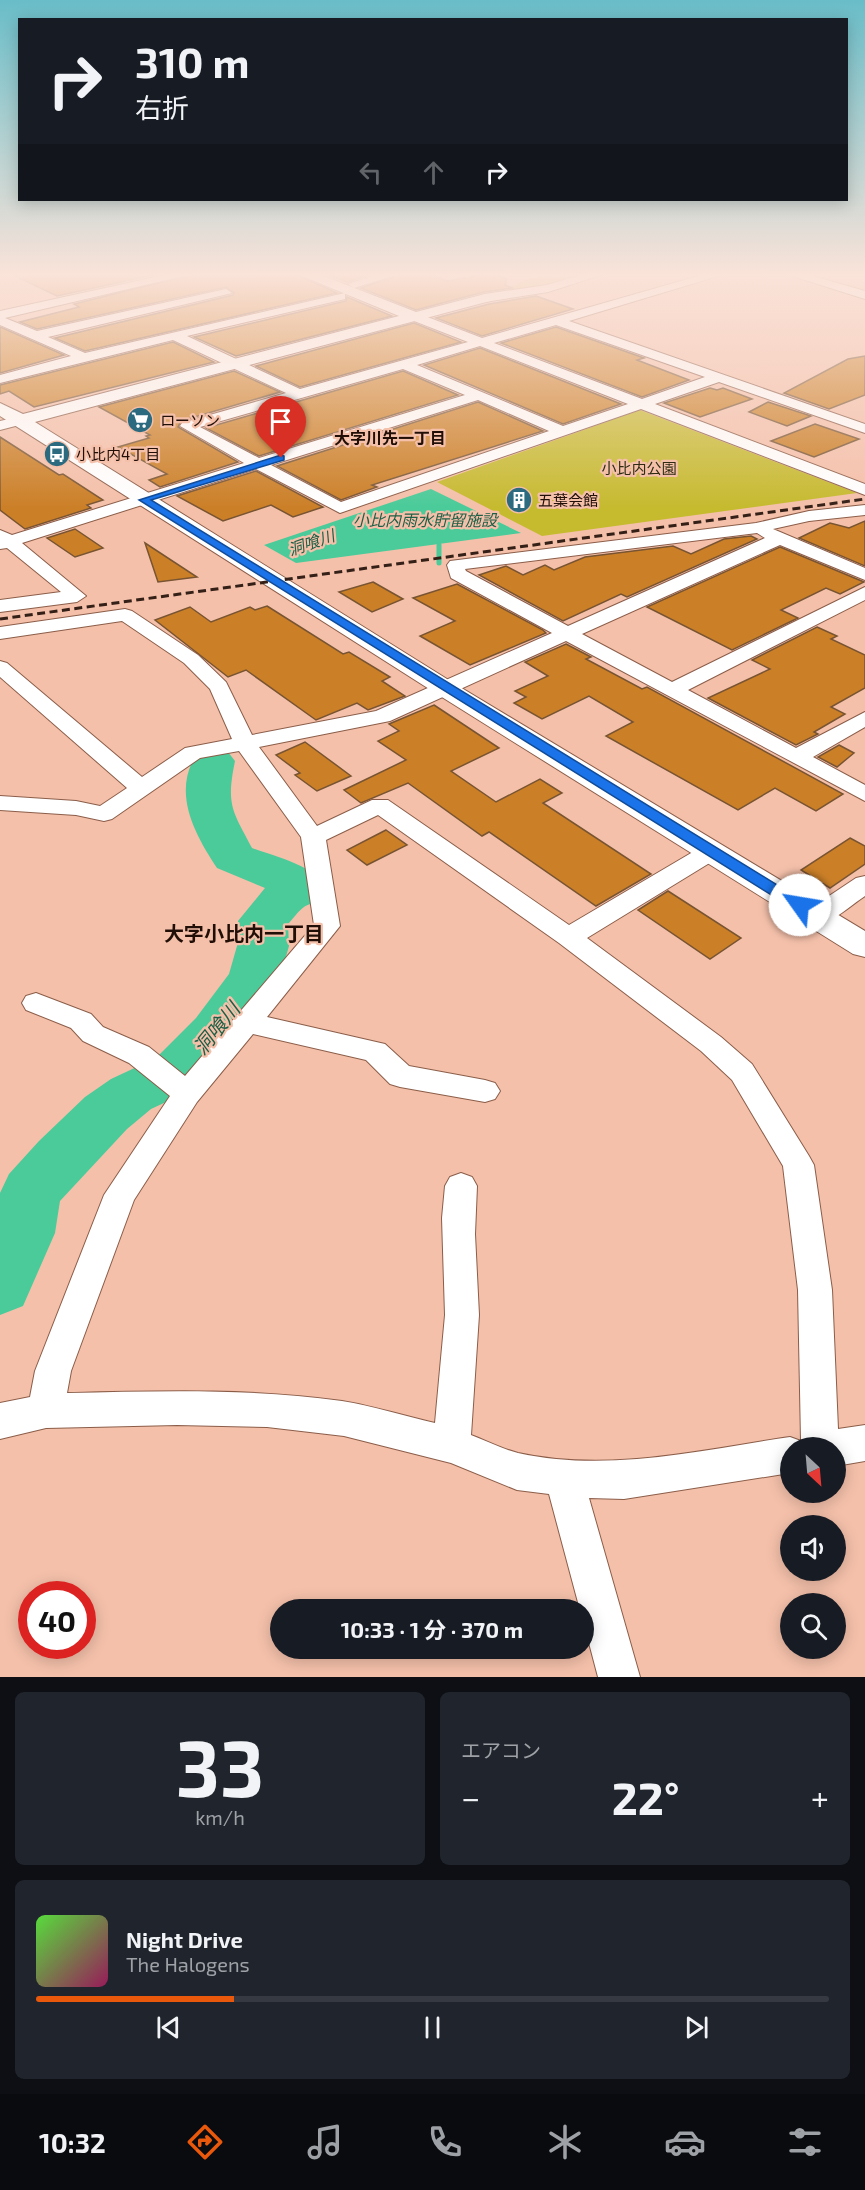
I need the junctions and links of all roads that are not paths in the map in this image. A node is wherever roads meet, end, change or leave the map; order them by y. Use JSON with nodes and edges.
{"nodes":[{"id":1,"x":72,"y":351,"type":"edge"},
{"id":2,"x":107,"y":351,"type":"edge"},
{"id":3,"x":211,"y":351,"type":"edge"},
{"id":4,"x":281,"y":351,"type":"edge"},
{"id":5,"x":449,"y":351,"type":"edge"},
{"id":6,"x":506,"y":351,"type":"edge"},
{"id":7,"x":646,"y":351,"type":"edge"},
{"id":8,"x":84,"y":357,"type":"junction"},
{"id":9,"x":237,"y":363,"type":"junction"},
{"id":10,"x":404,"y":364,"type":"junction"},
{"id":11,"x":720,"y":377,"type":"junction"},
{"id":12,"x":0,"y":379,"type":"edge"},
{"id":13,"x":299,"y":394,"type":"junction"},
{"id":14,"x":480,"y":395,"type":"junction"},
{"id":15,"x":642,"y":404,"type":"junction"},
{"id":16,"x":0,"y":408,"type":"edge"},
{"id":17,"x":22,"y":420,"type":"junction"},
{"id":18,"x":0,"y":426,"type":"edge"},
{"id":19,"x":865,"y":429,"type":"edge"},
{"id":20,"x":562,"y":431,"type":"junction"},
{"id":21,"x":259,"y":465,"type":"junction"},
{"id":22,"x":865,"y":490,"type":"edge"},
{"id":23,"x":143,"y":500,"type":"junction"},
{"id":24,"x":865,"y":510,"type":"edge"},
{"id":25,"x":756,"y":528,"type":"junction"},
{"id":26,"x":780,"y":538,"type":"junction"},
{"id":27,"x":4,"y":540,"type":"edge"},
{"id":28,"x":865,"y":575,"type":"edge"},
{"id":29,"x":865,"y":592,"type":"edge"},
{"id":30,"x":0,"y":606,"type":"edge"},
{"id":31,"x":0,"y":633,"type":"edge"},
{"id":32,"x":568,"y":634,"type":"junction"},
{"id":33,"x":0,"y":667,"type":"edge"},
{"id":34,"x":446,"y":688,"type":"junction"},
{"id":35,"x":672,"y":690,"type":"junction"},
{"id":36,"x":865,"y":718,"type":"edge"},
{"id":37,"x":245,"y":743,"type":"junction"},
{"id":38,"x":797,"y":757,"type":"junction"},
{"id":39,"x":142,"y":789,"type":"junction"},
{"id":40,"x":865,"y":794,"type":"edge"},
{"id":41,"x":0,"y":803,"type":"edge"},
{"id":42,"x":314,"y":837,"type":"junction"},
{"id":43,"x":712,"y":851,"type":"junction"},
{"id":44,"x":865,"y":884,"type":"edge"},
{"id":45,"x":817,"y":916,"type":"junction"},
{"id":46,"x":568,"y":937,"type":"junction"},
{"id":47,"x":865,"y":946,"type":"edge"},
{"id":48,"x":36,"y":1003,"type":"dead end"},
{"id":49,"x":247,"y":1023,"type":"junction"},
{"id":50,"x":175,"y":1085,"type":"junction"},
{"id":51,"x":485,"y":1091,"type":"dead end"},
{"id":52,"x":462,"y":1186,"type":"dead end"},
{"id":53,"x":46,"y":1411,"type":"junction"},
{"id":54,"x":0,"y":1421,"type":"edge"},
{"id":55,"x":820,"y":1437,"type":"edge"},
{"id":56,"x":865,"y":1443,"type":"edge"},
{"id":57,"x":452,"y":1445,"type":"junction"},
{"id":58,"x":846,"y":1446,"type":"edge"},
{"id":59,"x":780,"y":1457,"type":"edge"},
{"id":60,"x":564,"y":1478,"type":"junction"},
{"id":61,"x":619,"y":1677,"type":"edge"}],
"edges":[{"from":1,"to":8,"type":"street"},
{"from":2,"to":8,"type":"street"},
{"from":3,"to":9,"type":"street"},
{"from":4,"to":9,"type":"street"},
{"from":5,"to":10,"type":"street"},
{"from":6,"to":15,"type":"street"},
{"from":7,"to":11,"type":"street"},
{"from":8,"to":12,"type":"street"},
{"from":9,"to":13,"type":"street"},
{"from":9,"to":17,"type":"street"},
{"from":10,"to":13,"type":"street"},
{"from":10,"to":14,"type":"street"},
{"from":11,"to":15,"type":"street"},
{"from":11,"to":19,"type":"street"},
{"from":13,"to":21,"type":"street"},
{"from":14,"to":20,"type":"street"},
{"from":14,"to":21,"type":"street"},
{"from":15,"to":20,"type":"street"},
{"from":15,"to":22,"type":"street"},
{"from":16,"to":17,"type":"street"},
{"from":17,"to":18,"type":"street"},
{"from":17,"to":23,"type":"street"},
{"from":20,"to":21,"type":"street"},
{"from":21,"to":23,"type":"street"},
{"from":23,"to":27,"type":"street"},
{"from":23,"to":34,"type":"street"},
{"from":24,"to":25,"type":"street"},
{"from":25,"to":26,"type":"street"},
{"from":25,"to":32,"type":"street"},
{"from":26,"to":28,"type":"street"},
{"from":26,"to":32,"type":"street"},
{"from":27,"to":30,"type":"street"},
{"from":29,"to":35,"type":"street"},
{"from":31,"to":37,"type":"street"},
{"from":32,"to":34,"type":"street"},
{"from":32,"to":35,"type":"street"},
{"from":33,"to":39,"type":"street"},
{"from":34,"to":37,"type":"street"},
{"from":34,"to":43,"type":"street"},
{"from":35,"to":38,"type":"street"},
{"from":36,"to":38,"type":"street"},
{"from":37,"to":39,"type":"street"},
{"from":37,"to":42,"type":"street"},
{"from":38,"to":40,"type":"street"},
{"from":39,"to":41,"type":"street"},
{"from":42,"to":46,"type":"street"},
{"from":42,"to":49,"type":"street"},
{"from":43,"to":45,"type":"street"},
{"from":43,"to":46,"type":"street"},
{"from":44,"to":45,"type":"street"},
{"from":45,"to":47,"type":"street"},
{"from":46,"to":55,"type":"street"},
{"from":48,"to":50,"type":"street"},
{"from":49,"to":50,"type":"street"},
{"from":49,"to":51,"type":"street"},
{"from":50,"to":53,"type":"street"},
{"from":52,"to":57,"type":"street"},
{"from":53,"to":54,"type":"street"},
{"from":53,"to":57,"type":"street"},
{"from":56,"to":58,"type":"street"},
{"from":57,"to":60,"type":"street"},
{"from":59,"to":60,"type":"street"},
{"from":60,"to":61,"type":"street"}]}
